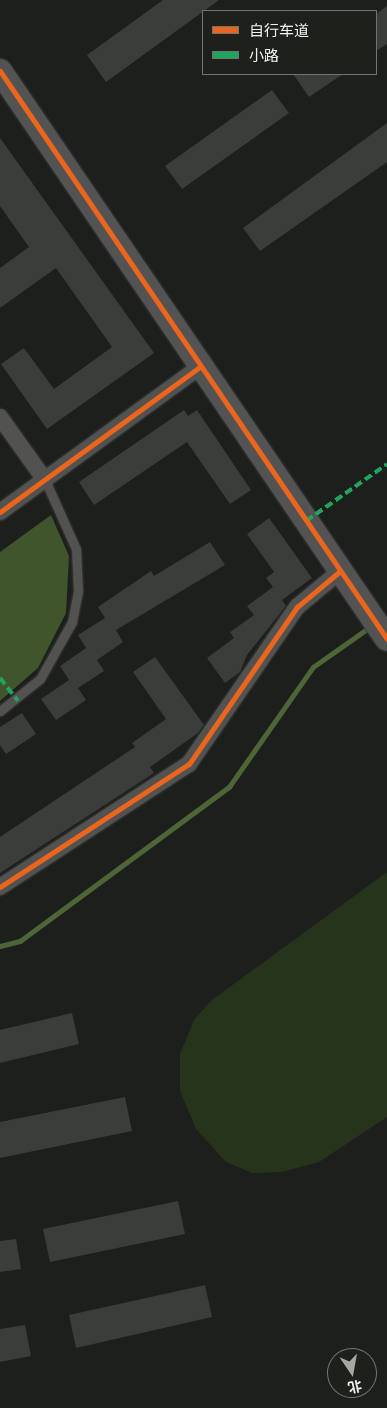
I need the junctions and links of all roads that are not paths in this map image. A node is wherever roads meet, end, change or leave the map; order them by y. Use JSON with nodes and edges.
{"nodes":[{"id":1,"x":0,"y":71,"type":"edge"},
{"id":2,"x":201,"y":366,"type":"junction"},
{"id":3,"x":0,"y":417,"type":"edge"},
{"id":4,"x":45,"y":480,"type":"junction"},
{"id":5,"x":0,"y":512,"type":"edge"},
{"id":6,"x":340,"y":571,"type":"junction"},
{"id":7,"x":387,"y":639,"type":"edge"},
{"id":8,"x":0,"y":711,"type":"edge"},
{"id":9,"x":0,"y":887,"type":"edge"}],
"edges":[{"from":1,"to":2,"type":"street"},
{"from":2,"to":4,"type":"street"},
{"from":2,"to":6,"type":"street"},
{"from":3,"to":4,"type":"street"},
{"from":4,"to":5,"type":"street"},
{"from":4,"to":8,"type":"lane"},
{"from":6,"to":7,"type":"street"},
{"from":6,"to":9,"type":"street"}]}
